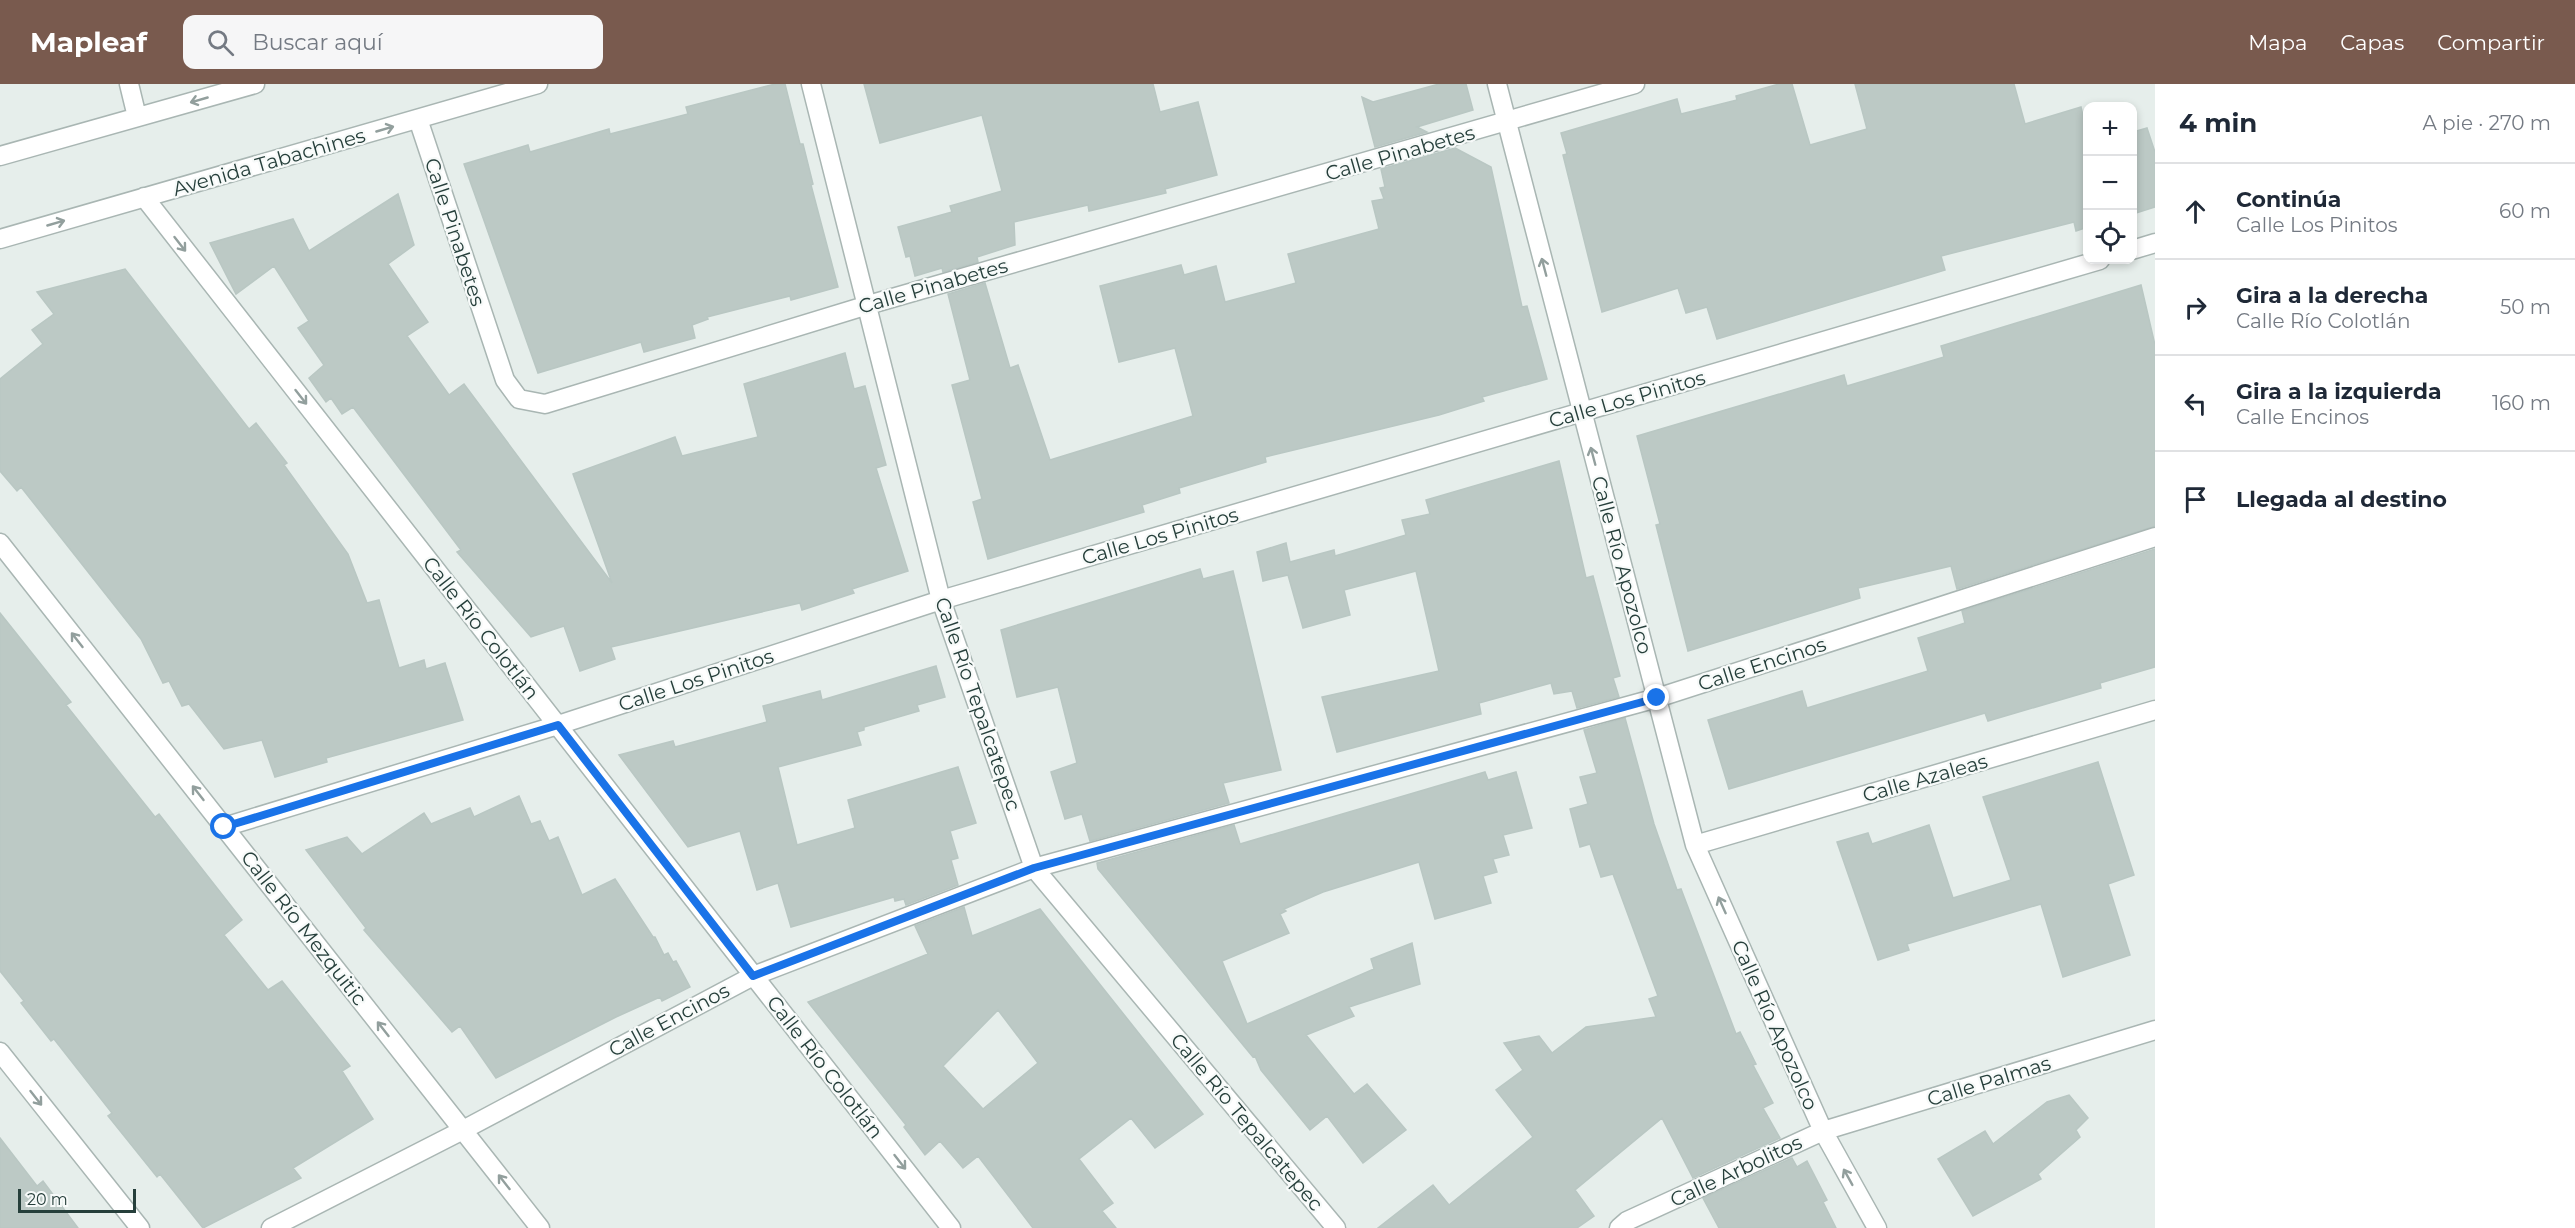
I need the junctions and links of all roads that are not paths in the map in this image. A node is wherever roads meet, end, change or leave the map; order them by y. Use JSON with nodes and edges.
{"nodes":[{"id":1,"x":129,"y":84,"type":"edge"},
{"id":2,"x":255,"y":84,"type":"edge"},
{"id":3,"x":538,"y":84,"type":"edge"},
{"id":4,"x":810,"y":84,"type":"edge"},
{"id":5,"x":1497,"y":84,"type":"edge"},
{"id":6,"x":1635,"y":84,"type":"edge"},
{"id":7,"x":137,"y":117,"type":"junction"},
{"id":8,"x":418,"y":119,"type":"junction"},
{"id":9,"x":1506,"y":122,"type":"junction"},
{"id":10,"x":0,"y":156,"type":"edge"},
{"id":11,"x":144,"y":197,"type":"junction"},
{"id":12,"x":0,"y":239,"type":"edge"},
{"id":13,"x":2155,"y":243,"type":"edge"},
{"id":14,"x":2137,"y":249,"type":"edge"},
{"id":15,"x":2086,"y":264,"type":"edge"},
{"id":16,"x":868,"y":304,"type":"junction"},
{"id":17,"x":1582,"y":413,"type":"junction"},
{"id":18,"x":2155,"y":537,"type":"edge"},
{"id":19,"x":0,"y":543,"type":"edge"},
{"id":20,"x":940,"y":600,"type":"junction"},
{"id":21,"x":1657,"y":698,"type":"junction"},
{"id":22,"x":2155,"y":710,"type":"edge"},
{"id":23,"x":558,"y":725,"type":"junction"},
{"id":24,"x":224,"y":827,"type":"junction"},
{"id":25,"x":1695,"y":845,"type":"junction"},
{"id":26,"x":1034,"y":868,"type":"junction"},
{"id":27,"x":753,"y":976,"type":"junction"},
{"id":28,"x":2155,"y":1030,"type":"edge"},
{"id":29,"x":0,"y":1052,"type":"edge"},
{"id":30,"x":463,"y":1130,"type":"junction"},
{"id":31,"x":1823,"y":1131,"type":"junction"},
{"id":32,"x":140,"y":1228,"type":"edge"},
{"id":33,"x":271,"y":1228,"type":"edge"},
{"id":34,"x":540,"y":1228,"type":"edge"},
{"id":35,"x":951,"y":1228,"type":"edge"},
{"id":36,"x":1336,"y":1228,"type":"edge"},
{"id":37,"x":1619,"y":1228,"type":"edge"},
{"id":38,"x":1876,"y":1228,"type":"edge"}],
"edges":[{"from":1,"to":7,"type":"street"},
{"from":2,"to":7,"type":"street","one_way":true},
{"from":3,"to":8,"type":"street","name":"Avenida Tabachines"},
{"from":4,"to":16,"type":"street","name":"Calle Río Tepalcatepec"},
{"from":5,"to":9,"type":"street","name":"Calle Río Apozolco"},
{"from":6,"to":9,"type":"street","name":"Calle Pinabetes"},
{"from":7,"to":10,"type":"street"},
{"from":11,"to":8,"type":"street","name":"Avenida Tabachines","one_way":true},
{"from":8,"to":16,"type":"street","name":"Calle Pinabetes"},
{"from":9,"to":16,"type":"street","name":"Calle Pinabetes"},
{"from":17,"to":9,"type":"street","name":"Calle Río Apozolco","one_way":true},
{"from":12,"to":11,"type":"street","name":"Avenida Tabachines","one_way":true},
{"from":11,"to":23,"type":"street","name":"Calle Río Colotlán","one_way":true},
{"from":13,"to":14,"type":"street"},
{"from":15,"to":17,"type":"street","name":"Calle Los Pinitos"},
{"from":16,"to":20,"type":"street","name":"Calle Río Tepalcatepec"},
{"from":17,"to":20,"type":"street","name":"Calle Los Pinitos"},
{"from":21,"to":17,"type":"street","name":"Calle Río Apozolco","one_way":true},
{"from":18,"to":21,"type":"street","name":"Calle Encinos"},
{"from":24,"to":19,"type":"street","name":"Calle Río Mezquitic","one_way":true},
{"from":20,"to":23,"type":"street","name":"Calle Los Pinitos"},
{"from":20,"to":26,"type":"street","name":"Calle Río Tepalcatepec"},
{"from":21,"to":25,"type":"street","name":"Calle Río Apozolco"},
{"from":21,"to":26,"type":"street","name":"Calle Encinos"},
{"from":22,"to":25,"type":"street","name":"Calle Azaleas"},
{"from":23,"to":24,"type":"street","name":"Calle Los Pinitos"},
{"from":23,"to":27,"type":"street","name":"Calle Río Colotlán"},
{"from":30,"to":24,"type":"street","name":"Calle Río Mezquitic","one_way":true},
{"from":31,"to":25,"type":"street","name":"Calle Río Apozolco","one_way":true},
{"from":26,"to":27,"type":"street","name":"Calle Encinos"},
{"from":26,"to":36,"type":"street","name":"Calle Río Tepalcatepec"},
{"from":27,"to":30,"type":"street","name":"Calle Encinos"},
{"from":27,"to":35,"type":"street","name":"Calle Río Colotlán","one_way":true},
{"from":28,"to":31,"type":"street","name":"Calle Palmas"},
{"from":29,"to":32,"type":"street","one_way":true},
{"from":30,"to":33,"type":"street","name":"Calle Encinos"},
{"from":34,"to":30,"type":"street","name":"Calle Río Mezquitic","one_way":true},
{"from":31,"to":37,"type":"street","name":"Calle Arbolitos"},
{"from":38,"to":31,"type":"street","name":"Calle Río Apozolco","one_way":true}]}
